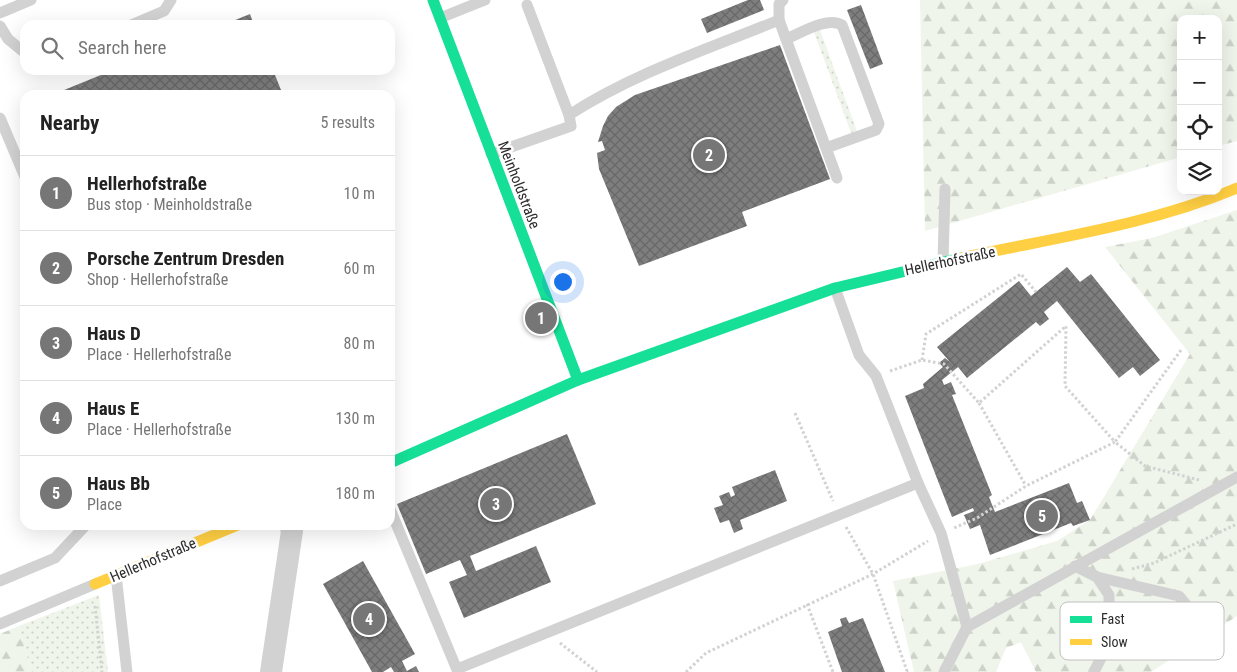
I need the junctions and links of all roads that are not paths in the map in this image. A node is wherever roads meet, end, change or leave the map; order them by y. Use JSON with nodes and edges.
{"nodes":[{"id":1,"x":31,"y":0,"type":"edge"},
{"id":2,"x":171,"y":0,"type":"edge"},
{"id":3,"x":433,"y":0,"type":"edge"},
{"id":4,"x":485,"y":0,"type":"edge"},
{"id":5,"x":783,"y":0,"type":"edge"},
{"id":6,"x":528,"y":5,"type":"dead end"},
{"id":7,"x":0,"y":13,"type":"edge"},
{"id":8,"x":440,"y":18,"type":"junction"},
{"id":9,"x":143,"y":20,"type":"edge"},
{"id":10,"x":779,"y":20,"type":"junction"},
{"id":11,"x":0,"y":26,"type":"edge"},
{"id":12,"x":786,"y":39,"type":"junction"},
{"id":13,"x":20,"y":50,"type":"edge"},
{"id":14,"x":569,"y":115,"type":"junction"},
{"id":15,"x":0,"y":118,"type":"edge"},
{"id":16,"x":826,"y":148,"type":"junction"},
{"id":17,"x":491,"y":154,"type":"junction"},
{"id":18,"x":20,"y":165,"type":"edge"},
{"id":19,"x":837,"y":178,"type":"dead end"},
{"id":20,"x":1237,"y":188,"type":"edge"},
{"id":21,"x":945,"y":189,"type":"dead end"},
{"id":22,"x":942,"y":262,"type":"junction"},
{"id":23,"x":835,"y":288,"type":"junction"},
{"id":24,"x":578,"y":380,"type":"junction"},
{"id":25,"x":395,"y":461,"type":"edge"},
{"id":26,"x":1237,"y":477,"type":"edge"},
{"id":27,"x":918,"y":483,"type":"junction"},
{"id":28,"x":395,"y":520,"type":"edge"},
{"id":29,"x":81,"y":530,"type":"edge"},
{"id":30,"x":226,"y":530,"type":"edge"},
{"id":31,"x":292,"y":530,"type":"edge"},
{"id":32,"x":1075,"y":566,"type":"junction"},
{"id":33,"x":116,"y":575,"type":"junction"},
{"id":34,"x":1097,"y":577,"type":"junction"},
{"id":35,"x":0,"y":581,"type":"edge"},
{"id":36,"x":92,"y":586,"type":"joint"},
{"id":37,"x":1109,"y":602,"type":"edge"},
{"id":38,"x":1184,"y":602,"type":"edge"},
{"id":39,"x":0,"y":624,"type":"edge"},
{"id":40,"x":967,"y":627,"type":"junction"},
{"id":41,"x":1100,"y":660,"type":"edge"},
{"id":42,"x":457,"y":671,"type":"edge"},
{"id":43,"x":127,"y":672,"type":"edge"},
{"id":44,"x":271,"y":672,"type":"edge"},
{"id":45,"x":944,"y":672,"type":"edge"},
{"id":46,"x":1094,"y":672,"type":"edge"}],
"edges":[{"from":1,"to":7,"type":"lane"},
{"from":2,"to":9,"type":"lane"},
{"from":3,"to":8,"type":"street","name":"Meinholdstraße"},
{"from":4,"to":8,"type":"lane"},
{"from":5,"to":10,"type":"lane"},
{"from":6,"to":14,"type":"lane"},
{"from":8,"to":17,"type":"street","name":"Meinholdstraße"},
{"from":10,"to":12,"type":"lane"},
{"from":10,"to":14,"type":"lane"},
{"from":11,"to":13,"type":"lane"},
{"from":12,"to":16,"type":"lane"},
{"from":12,"to":16,"type":"lane"},
{"from":14,"to":17,"type":"lane"},
{"from":15,"to":18,"type":"lane"},
{"from":16,"to":19,"type":"lane"},
{"from":17,"to":24,"type":"street","name":"Meinholdstraße"},
{"from":20,"to":22,"type":"street","name":"Hellerhofstraße"},
{"from":21,"to":22,"type":"lane"},
{"from":22,"to":23,"type":"street","name":"Hellerhofstraße"},
{"from":23,"to":24,"type":"street","name":"Hellerhofstraße"},
{"from":23,"to":27,"type":"lane"},
{"from":24,"to":25,"type":"street","name":"Hellerhofstraße"},
{"from":26,"to":32,"type":"lane"},
{"from":27,"to":40,"type":"lane"},
{"from":27,"to":42,"type":"lane"},
{"from":28,"to":42,"type":"lane"},
{"from":29,"to":35,"type":"lane"},
{"from":30,"to":33,"type":"street","name":"Hellerhofstraße"},
{"from":31,"to":44,"type":"street"},
{"from":32,"to":34,"type":"lane"},
{"from":32,"to":40,"type":"lane"},
{"from":33,"to":36,"type":"street","name":"Hellerhofstraße"},
{"from":33,"to":43,"type":"lane"},
{"from":34,"to":37,"type":"lane"},
{"from":34,"to":38,"type":"lane"},
{"from":36,"to":39,"type":"lane"},
{"from":40,"to":45,"type":"lane"},
{"from":41,"to":46,"type":"lane"}]}
